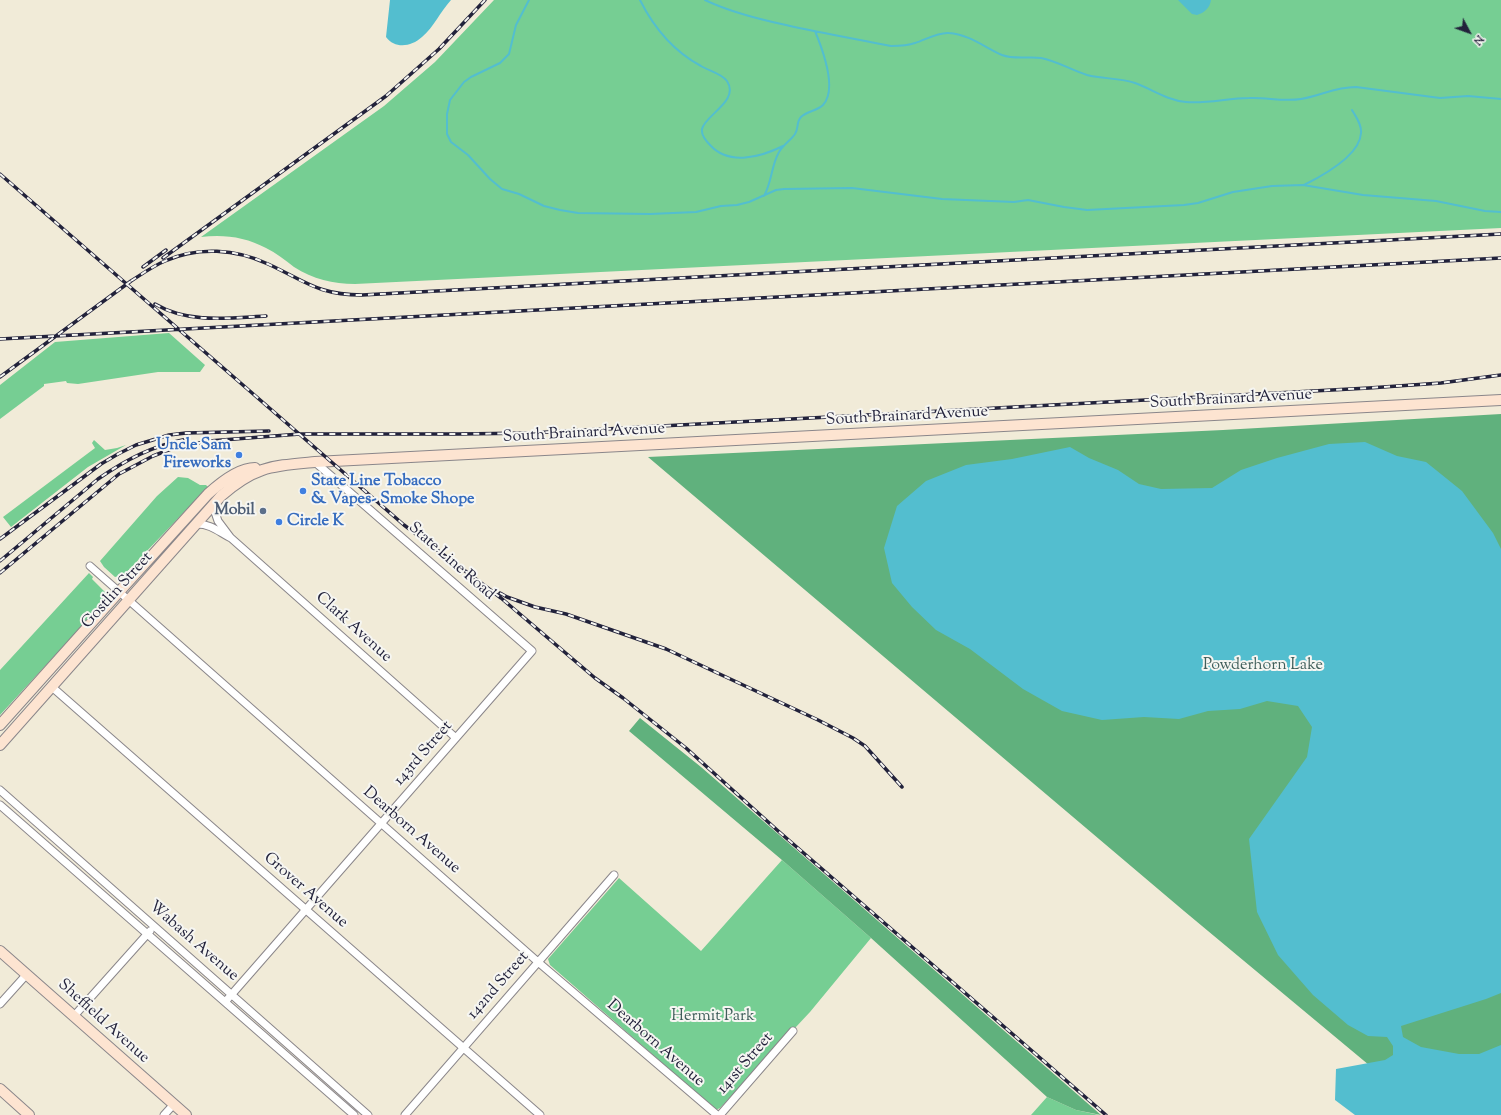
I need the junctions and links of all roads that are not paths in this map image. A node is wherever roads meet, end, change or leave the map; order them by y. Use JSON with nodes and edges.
{"nodes":[{"id":1,"x":1501,"y":400,"type":"edge"},
{"id":2,"x":315,"y":462,"type":"junction"},
{"id":3,"x":267,"y":468,"type":"junction"},
{"id":4,"x":213,"y":506,"type":"junction"},
{"id":5,"x":197,"y":524,"type":"junction"},
{"id":6,"x":231,"y":538,"type":"junction"},
{"id":7,"x":90,"y":566,"type":"dead end"},
{"id":8,"x":118,"y":592,"type":"junction"},
{"id":9,"x":129,"y":601,"type":"junction"},
{"id":10,"x":532,"y":651,"type":"joint"},
{"id":11,"x":52,"y":687,"type":"junction"},
{"id":12,"x":0,"y":724,"type":"edge"},
{"id":13,"x":456,"y":738,"type":"junction"},
{"id":14,"x":0,"y":745,"type":"edge"},
{"id":15,"x":0,"y":790,"type":"edge"},
{"id":16,"x":0,"y":804,"type":"edge"},
{"id":17,"x":382,"y":824,"type":"junction"},
{"id":18,"x":614,"y":875,"type":"dead end"},
{"id":19,"x":306,"y":910,"type":"junction"},
{"id":20,"x":154,"y":926,"type":"junction"},
{"id":21,"x":147,"y":934,"type":"junction"},
{"id":22,"x":0,"y":951,"type":"edge"},
{"id":23,"x":538,"y":962,"type":"junction"},
{"id":24,"x":27,"y":974,"type":"junction"},
{"id":25,"x":232,"y":994,"type":"junction"},
{"id":26,"x":225,"y":1002,"type":"junction"},
{"id":27,"x":0,"y":1004,"type":"edge"},
{"id":28,"x":74,"y":1016,"type":"junction"},
{"id":29,"x":793,"y":1031,"type":"dead end"},
{"id":30,"x":463,"y":1048,"type":"junction"},
{"id":31,"x":0,"y":1089,"type":"edge"},
{"id":32,"x":174,"y":1104,"type":"junction"},
{"id":33,"x":29,"y":1115,"type":"edge"},
{"id":34,"x":164,"y":1115,"type":"edge"},
{"id":35,"x":186,"y":1115,"type":"edge"},
{"id":36,"x":354,"y":1115,"type":"edge"},
{"id":37,"x":368,"y":1115,"type":"edge"},
{"id":38,"x":405,"y":1115,"type":"edge"},
{"id":39,"x":540,"y":1115,"type":"edge"},
{"id":40,"x":717,"y":1115,"type":"edge"},
{"id":41,"x":720,"y":1115,"type":"edge"}],
"edges":[{"from":1,"to":2,"type":"main road","name":"South Brainard Avenue"},
{"from":2,"to":3,"type":"main road","name":"Gostlin Street"},
{"from":2,"to":10,"type":"street","name":"State Line Road"},
{"from":3,"to":4,"type":"main road","name":"Gostlin Street"},
{"from":3,"to":8,"type":"main road","name":"Gostlin Street"},
{"from":4,"to":5,"type":"main road","name":"Gostlin Street"},
{"from":4,"to":6,"type":"street","name":"Clark Avenue"},
{"from":5,"to":6,"type":"street","name":"Clark Avenue"},
{"from":5,"to":9,"type":"main road","name":"Gostlin Street"},
{"from":6,"to":13,"type":"street","name":"Clark Avenue"},
{"from":7,"to":8,"type":"street","name":"Dearborn Avenue"},
{"from":8,"to":9,"type":"street","name":"Dearborn Avenue"},
{"from":8,"to":12,"type":"main road","name":"Gostlin Street"},
{"from":9,"to":11,"type":"main road","name":"Gostlin Street"},
{"from":9,"to":17,"type":"street","name":"Dearborn Avenue"},
{"from":10,"to":13,"type":"street","name":"143rd Street"},
{"from":11,"to":14,"type":"main road","name":"Gostlin Street"},
{"from":11,"to":19,"type":"street","name":"Grover Avenue"},
{"from":13,"to":17,"type":"street","name":"143rd Street"},
{"from":15,"to":20,"type":"street","name":"Wabash Avenue"},
{"from":16,"to":21,"type":"street","name":"Wabash Avenue"},
{"from":17,"to":19,"type":"street","name":"143rd Street"},
{"from":17,"to":23,"type":"street","name":"Dearborn Avenue"},
{"from":18,"to":23,"type":"street","name":"142nd Street"},
{"from":19,"to":25,"type":"street","name":"143rd Street"},
{"from":19,"to":30,"type":"street","name":"Grover Avenue"},
{"from":20,"to":21,"type":"street"},
{"from":20,"to":25,"type":"street","name":"Wabash Avenue"},
{"from":21,"to":26,"type":"street","name":"Wabash Avenue"},
{"from":21,"to":28,"type":"street"},
{"from":22,"to":24,"type":"main road","name":"Sheffield Avenue"},
{"from":23,"to":30,"type":"street","name":"142nd Street"},
{"from":23,"to":40,"type":"street","name":"Dearborn Avenue"},
{"from":24,"to":27,"type":"street"},
{"from":24,"to":28,"type":"main road","name":"Sheffield Avenue"},
{"from":25,"to":26,"type":"street","name":"143rd Street"},
{"from":25,"to":37,"type":"street","name":"Wabash Avenue"},
{"from":26,"to":36,"type":"street","name":"Wabash Avenue"},
{"from":28,"to":32,"type":"main road","name":"Sheffield Avenue"},
{"from":29,"to":41,"type":"street","name":"141st Street"},
{"from":30,"to":38,"type":"street","name":"142nd Street"},
{"from":30,"to":39,"type":"street","name":"Grover Avenue"},
{"from":31,"to":33,"type":"main road"},
{"from":32,"to":34,"type":"street"},
{"from":32,"to":35,"type":"main road","name":"Sheffield Avenue"}]}
